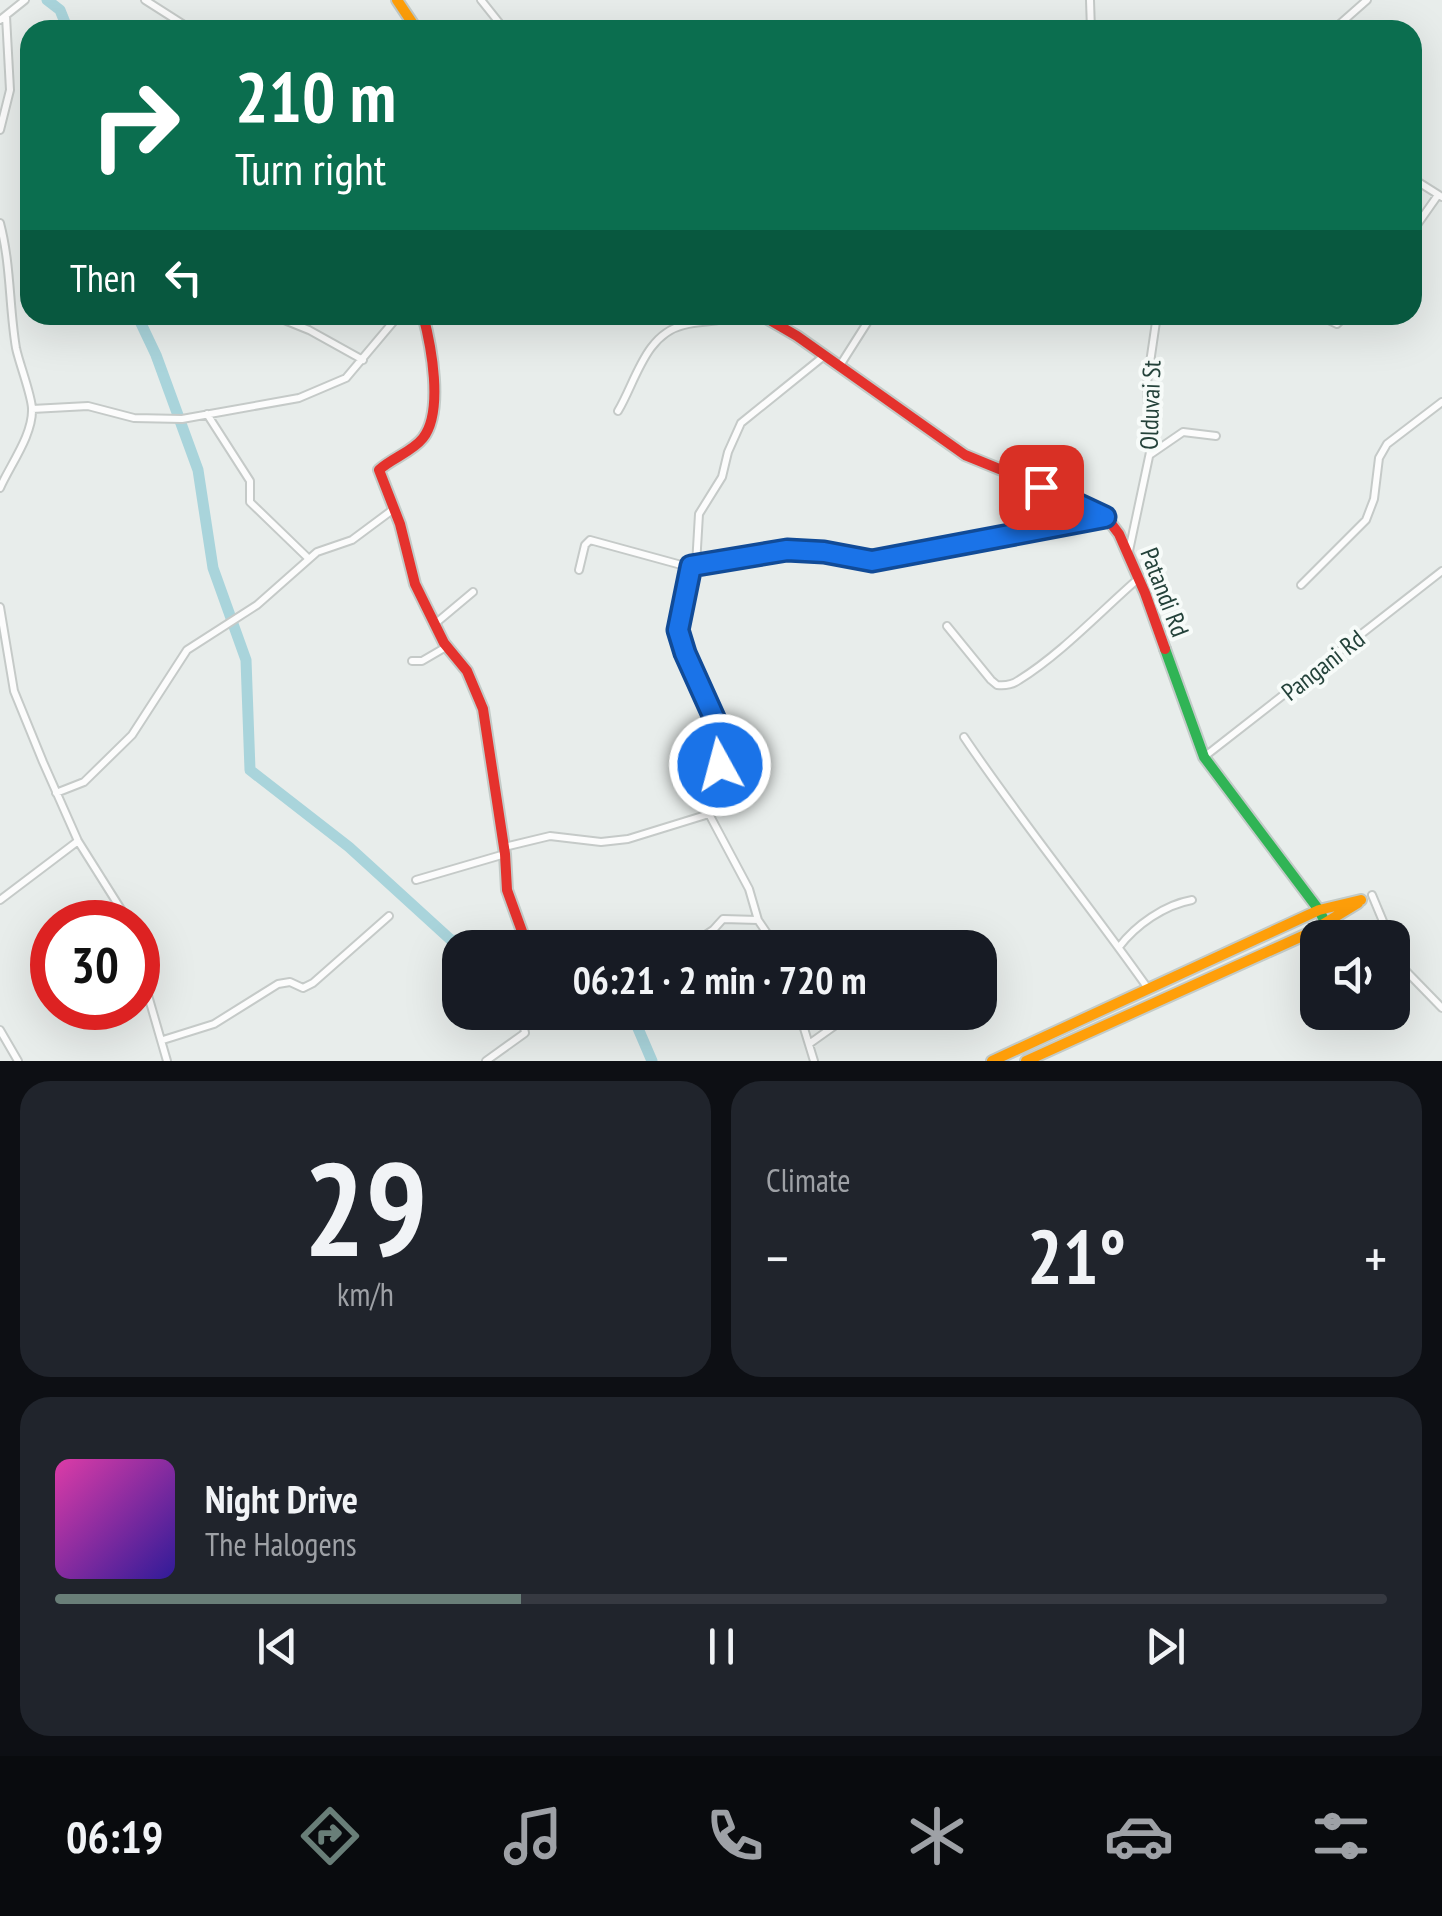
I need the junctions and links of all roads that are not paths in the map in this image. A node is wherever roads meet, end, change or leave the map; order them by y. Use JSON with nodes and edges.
{"nodes":[{"id":1,"x":25,"y":0,"type":"edge"},
{"id":2,"x":145,"y":0,"type":"edge"},
{"id":3,"x":481,"y":0,"type":"edge"},
{"id":4,"x":1367,"y":0,"type":"edge"},
{"id":5,"x":3,"y":18,"type":"edge"},
{"id":6,"x":176,"y":20,"type":"edge"},
{"id":7,"x":497,"y":20,"type":"edge"},
{"id":8,"x":1344,"y":20,"type":"edge"},
{"id":9,"x":0,"y":130,"type":"edge"},
{"id":10,"x":1440,"y":196,"type":"edge"},
{"id":11,"x":1422,"y":219,"type":"edge"},
{"id":12,"x":0,"y":223,"type":"edge"},
{"id":13,"x":297,"y":325,"type":"edge"},
{"id":14,"x":391,"y":325,"type":"edge"},
{"id":15,"x":424,"y":325,"type":"edge"},
{"id":16,"x":684,"y":325,"type":"edge"},
{"id":17,"x":776,"y":325,"type":"edge"},
{"id":18,"x":866,"y":325,"type":"edge"},
{"id":19,"x":1156,"y":325,"type":"edge"},
{"id":20,"x":824,"y":356,"type":"junction"},
{"id":21,"x":363,"y":360,"type":"junction"},
{"id":22,"x":838,"y":368,"type":"junction"},
{"id":23,"x":1442,"y":402,"type":"edge"},
{"id":24,"x":32,"y":409,"type":"junction"},
{"id":25,"x":618,"y":411,"type":"dead end"},
{"id":26,"x":207,"y":414,"type":"junction"},
{"id":27,"x":1216,"y":436,"type":"dead end"},
{"id":28,"x":1150,"y":454,"type":"junction"},
{"id":29,"x":0,"y":488,"type":"edge"},
{"id":30,"x":395,"y":508,"type":"junction"},
{"id":31,"x":1105,"y":517,"type":"junction"},
{"id":32,"x":1128,"y":552,"type":"junction"},
{"id":33,"x":309,"y":559,"type":"junction"},
{"id":34,"x":694,"y":566,"type":"junction"},
{"id":35,"x":579,"y":570,"type":"dead end"},
{"id":36,"x":1442,"y":571,"type":"edge"},
{"id":37,"x":1139,"y":578,"type":"junction"},
{"id":38,"x":1301,"y":585,"type":"dead end"},
{"id":39,"x":473,"y":592,"type":"dead end"},
{"id":40,"x":0,"y":607,"type":"edge"},
{"id":41,"x":436,"y":623,"type":"junction"},
{"id":42,"x":948,"y":626,"type":"dead end"},
{"id":43,"x":446,"y":647,"type":"junction"},
{"id":44,"x":455,"y":659,"type":"junction"},
{"id":45,"x":412,"y":661,"type":"dead end"},
{"id":46,"x":459,"y":673,"type":"dead end"},
{"id":47,"x":964,"y":737,"type":"dead end"},
{"id":48,"x":1204,"y":757,"type":"junction"},
{"id":49,"x":56,"y":793,"type":"junction"},
{"id":50,"x":709,"y":814,"type":"junction"},
{"id":51,"x":78,"y":841,"type":"junction"},
{"id":52,"x":504,"y":850,"type":"junction"},
{"id":53,"x":416,"y":880,"type":"dead end"},
{"id":54,"x":1372,"y":895,"type":"dead end"},
{"id":55,"x":0,"y":900,"type":"edge"},
{"id":56,"x":115,"y":900,"type":"edge"},
{"id":57,"x":1192,"y":900,"type":"dead end"},
{"id":58,"x":1319,"y":910,"type":"junction"},
{"id":59,"x":390,"y":916,"type":"dead end"},
{"id":60,"x":758,"y":920,"type":"junction"},
{"id":61,"x":1324,"y":920,"type":"edge"},
{"id":62,"x":1332,"y":920,"type":"edge"},
{"id":63,"x":1382,"y":920,"type":"edge"},
{"id":64,"x":521,"y":930,"type":"edge"},
{"id":65,"x":713,"y":930,"type":"edge"},
{"id":66,"x":765,"y":930,"type":"edge"},
{"id":67,"x":1300,"y":936,"type":"edge"},
{"id":68,"x":1119,"y":947,"type":"junction"},
{"id":69,"x":1410,"y":975,"type":"edge"},
{"id":70,"x":1148,"y":988,"type":"junction"},
{"id":71,"x":1442,"y":1008,"type":"edge"},
{"id":72,"x":0,"y":1030,"type":"edge"},
{"id":73,"x":160,"y":1030,"type":"edge"},
{"id":74,"x":524,"y":1030,"type":"edge"},
{"id":75,"x":804,"y":1030,"type":"edge"},
{"id":76,"x":828,"y":1030,"type":"edge"},
{"id":77,"x":1060,"y":1030,"type":"junction"},
{"id":78,"x":163,"y":1040,"type":"junction"},
{"id":79,"x":1067,"y":1043,"type":"junction"},
{"id":80,"x":808,"y":1044,"type":"junction"},
{"id":81,"x":1017,"y":1049,"type":"junction"},
{"id":82,"x":18,"y":1061,"type":"edge"},
{"id":83,"x":167,"y":1061,"type":"edge"},
{"id":84,"x":486,"y":1061,"type":"edge"},
{"id":85,"x":814,"y":1061,"type":"edge"},
{"id":86,"x":992,"y":1061,"type":"edge"},
{"id":87,"x":1025,"y":1061,"type":"edge"}],
"edges":[{"from":1,"to":5,"type":"street"},
{"from":2,"to":6,"type":"street"},
{"from":3,"to":7,"type":"street"},
{"from":4,"to":8,"type":"street"},
{"from":5,"to":9,"type":"street"},
{"from":10,"to":11,"type":"street"},
{"from":12,"to":24,"type":"street"},
{"from":13,"to":21,"type":"street"},
{"from":14,"to":21,"type":"street"},
{"from":15,"to":30,"type":"main road"},
{"from":16,"to":25,"type":"street"},
{"from":17,"to":20,"type":"main road","name":"Patandi Rd"},
{"from":18,"to":22,"type":"street"},
{"from":19,"to":28,"type":"street","name":"Olduvai St"},
{"from":20,"to":22,"type":"main road","name":"Patandi Rd"},
{"from":20,"to":34,"type":"street"},
{"from":21,"to":26,"type":"street"},
{"from":22,"to":31,"type":"main road","name":"Patandi Rd"},
{"from":23,"to":38,"type":"street"},
{"from":24,"to":26,"type":"street"},
{"from":24,"to":29,"type":"street"},
{"from":26,"to":33,"type":"street"},
{"from":27,"to":28,"type":"street"},
{"from":28,"to":32,"type":"street","name":"Olduvai St"},
{"from":30,"to":33,"type":"street"},
{"from":30,"to":41,"type":"main road"},
{"from":31,"to":32,"type":"main road","name":"Patandi Rd"},
{"from":31,"to":34,"type":"street"},
{"from":32,"to":37,"type":"main road","name":"Patandi Rd"},
{"from":33,"to":49,"type":"street"},
{"from":34,"to":35,"type":"street"},
{"from":34,"to":50,"type":"street"},
{"from":36,"to":48,"type":"street","name":"Pangani Rd"},
{"from":37,"to":42,"type":"street"},
{"from":37,"to":48,"type":"main road","name":"Patandi Rd"},
{"from":39,"to":41,"type":"street"},
{"from":40,"to":49,"type":"street"},
{"from":41,"to":43,"type":"main road"},
{"from":43,"to":44,"type":"main road"},
{"from":43,"to":45,"type":"street"},
{"from":44,"to":46,"type":"main road"},
{"from":44,"to":52,"type":"main road"},
{"from":47,"to":68,"type":"street"},
{"from":48,"to":58,"type":"main road","name":"Patandi Rd"},
{"from":49,"to":51,"type":"street"},
{"from":50,"to":52,"type":"street"},
{"from":50,"to":60,"type":"street"},
{"from":51,"to":55,"type":"street"},
{"from":51,"to":56,"type":"street"},
{"from":52,"to":53,"type":"street"},
{"from":52,"to":64,"type":"main road"},
{"from":54,"to":63,"type":"street"},
{"from":57,"to":68,"type":"street"},
{"from":58,"to":61,"type":"main road","name":"Patandi Rd"},
{"from":58,"to":62,"type":"main road"},
{"from":58,"to":70,"type":"main road"},
{"from":59,"to":78,"type":"street"},
{"from":60,"to":65,"type":"street"},
{"from":60,"to":66,"type":"street"},
{"from":67,"to":79,"type":"main road"},
{"from":68,"to":70,"type":"street"},
{"from":69,"to":71,"type":"street"},
{"from":70,"to":77,"type":"main road"},
{"from":72,"to":82,"type":"street"},
{"from":73,"to":78,"type":"street"},
{"from":74,"to":84,"type":"street"},
{"from":75,"to":80,"type":"street"},
{"from":76,"to":80,"type":"street"},
{"from":77,"to":79,"type":"main road"},
{"from":77,"to":81,"type":"main road"},
{"from":78,"to":83,"type":"street"},
{"from":79,"to":87,"type":"main road"},
{"from":80,"to":85,"type":"street"},
{"from":81,"to":86,"type":"main road"},
{"from":81,"to":87,"type":"main road"}]}
